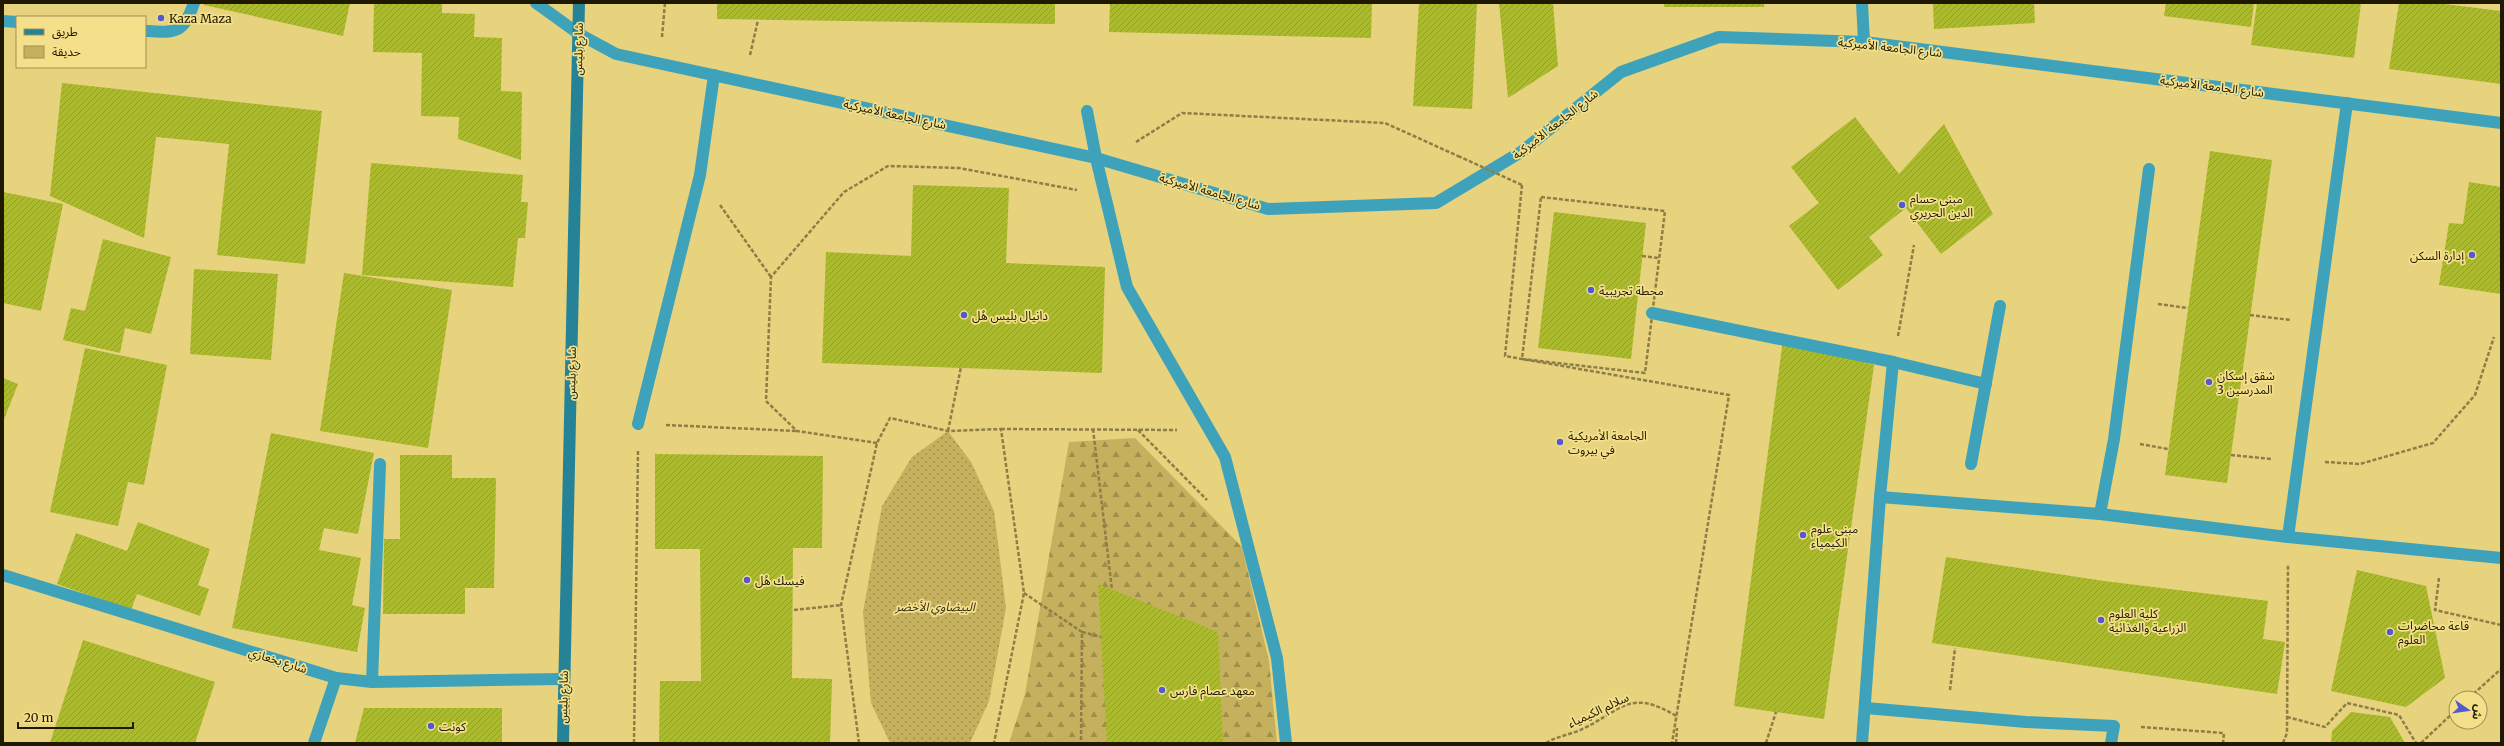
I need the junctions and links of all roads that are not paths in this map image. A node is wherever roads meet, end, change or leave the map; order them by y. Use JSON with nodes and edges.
{"nodes":[{"id":1,"x":194,"y":3,"type":"edge"},
{"id":2,"x":536,"y":3,"type":"edge"},
{"id":3,"x":579,"y":3,"type":"edge"},
{"id":4,"x":1862,"y":3,"type":"edge"},
{"id":5,"x":3,"y":21,"type":"edge"},
{"id":6,"x":16,"y":22,"type":"edge"},
{"id":7,"x":146,"y":31,"type":"edge"},
{"id":8,"x":579,"y":34,"type":"junction"},
{"id":9,"x":1864,"y":42,"type":"junction"},
{"id":10,"x":714,"y":75,"type":"junction"},
{"id":11,"x":2347,"y":103,"type":"junction"},
{"id":12,"x":1087,"y":111,"type":"dead end"},
{"id":13,"x":2501,"y":123,"type":"edge"},
{"id":14,"x":1096,"y":158,"type":"junction"},
{"id":15,"x":2149,"y":169,"type":"dead end"},
{"id":16,"x":2000,"y":306,"type":"dead end"},
{"id":17,"x":1652,"y":313,"type":"road end"},
{"id":18,"x":1893,"y":362,"type":"junction"},
{"id":19,"x":1986,"y":384,"type":"junction"},
{"id":20,"x":638,"y":424,"type":"road end"},
{"id":21,"x":380,"y":464,"type":"dead end"},
{"id":22,"x":1971,"y":464,"type":"dead end"},
{"id":23,"x":1880,"y":497,"type":"junction"},
{"id":24,"x":2100,"y":514,"type":"junction"},
{"id":25,"x":2288,"y":537,"type":"junction"},
{"id":26,"x":2501,"y":558,"type":"edge"},
{"id":27,"x":3,"y":575,"type":"edge"},
{"id":28,"x":336,"y":678,"type":"junction"},
{"id":29,"x":564,"y":679,"type":"junction"},
{"id":30,"x":372,"y":682,"type":"junction"},
{"id":31,"x":1866,"y":708,"type":"junction"},
{"id":32,"x":314,"y":743,"type":"edge"},
{"id":33,"x":563,"y":743,"type":"edge"},
{"id":34,"x":1286,"y":743,"type":"edge"},
{"id":35,"x":1862,"y":743,"type":"edge"},
{"id":36,"x":2111,"y":743,"type":"edge"}],
"edges":[{"from":1,"to":7,"type":"street"},
{"from":2,"to":8,"type":"street","name":"شارع الجامعة الأميركية"},
{"from":3,"to":8,"type":"street","name":"شارع بليس"},
{"from":4,"to":9,"type":"street"},
{"from":5,"to":6,"type":"street"},
{"from":8,"to":10,"type":"street","name":"شارع الجامعة الأميركية"},
{"from":8,"to":29,"type":"street","name":"شارع بليس"},
{"from":9,"to":11,"type":"street","name":"شارع الجامعة الأميركية"},
{"from":9,"to":14,"type":"street","name":"شارع الجامعة الأميركية"},
{"from":10,"to":14,"type":"street","name":"شارع الجامعة الأميركية"},
{"from":10,"to":20,"type":"street"},
{"from":11,"to":13,"type":"street","name":"شارع الجامعة الأميركية"},
{"from":11,"to":25,"type":"street"},
{"from":12,"to":14,"type":"street"},
{"from":14,"to":34,"type":"street"},
{"from":15,"to":24,"type":"street"},
{"from":16,"to":19,"type":"street"},
{"from":17,"to":18,"type":"street"},
{"from":18,"to":19,"type":"street"},
{"from":18,"to":23,"type":"street"},
{"from":19,"to":22,"type":"street"},
{"from":21,"to":30,"type":"street"},
{"from":23,"to":24,"type":"street"},
{"from":23,"to":31,"type":"street"},
{"from":24,"to":25,"type":"street"},
{"from":25,"to":26,"type":"street"},
{"from":27,"to":28,"type":"street","name":"شارع بخعازي"},
{"from":28,"to":30,"type":"street","name":"شارع بخعازي"},
{"from":28,"to":32,"type":"street"},
{"from":29,"to":30,"type":"street","name":"شارع بخعازي"},
{"from":29,"to":33,"type":"street","name":"شارع بليس"},
{"from":31,"to":35,"type":"street"},
{"from":31,"to":36,"type":"street"}]}
